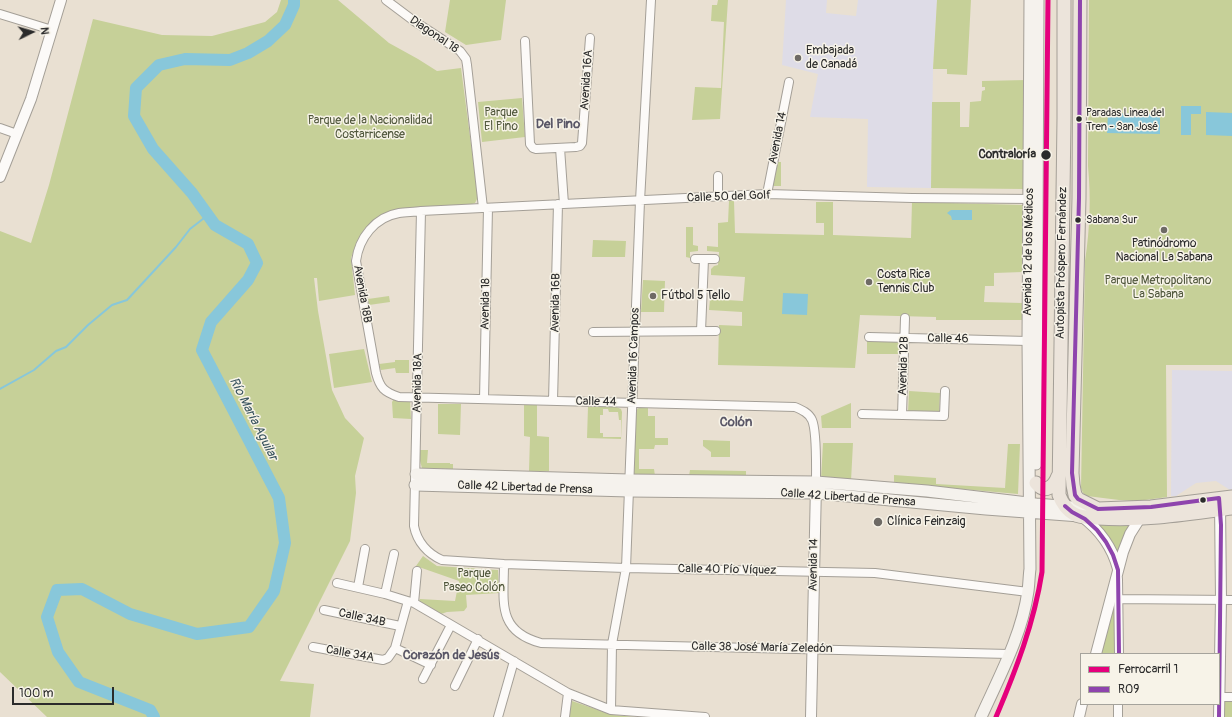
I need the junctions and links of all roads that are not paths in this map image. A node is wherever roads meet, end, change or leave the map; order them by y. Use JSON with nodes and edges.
{"nodes":[{"id":1,"x":61,"y":0,"type":"edge"},
{"id":2,"x":386,"y":0,"type":"edge"},
{"id":3,"x":651,"y":0,"type":"edge"},
{"id":4,"x":1030,"y":0,"type":"edge"},
{"id":5,"x":1038,"y":0,"type":"edge"},
{"id":6,"x":1064,"y":0,"type":"edge"},
{"id":7,"x":1080,"y":0,"type":"edge"},
{"id":8,"x":0,"y":14,"type":"edge"},
{"id":9,"x":52,"y":30,"type":"junction"},
{"id":10,"x":590,"y":38,"type":"dead end"},
{"id":11,"x":525,"y":41,"type":"dead end"},
{"id":12,"x":463,"y":55,"type":"joint"},
{"id":13,"x":789,"y":82,"type":"dead end"},
{"id":14,"x":0,"y":128,"type":"edge"},
{"id":15,"x":17,"y":134,"type":"junction"},
{"id":16,"x":560,"y":148,"type":"junction"},
{"id":17,"x":1063,"y":164,"type":"junction"},
{"id":18,"x":718,"y":176,"type":"dead end"},
{"id":19,"x":0,"y":178,"type":"edge"},
{"id":20,"x":1079,"y":192,"type":"junction"},
{"id":21,"x":766,"y":194,"type":"junction"},
{"id":22,"x":718,"y":196,"type":"junction"},
{"id":23,"x":1034,"y":199,"type":"junction"},
{"id":24,"x":640,"y":201,"type":"junction"},
{"id":25,"x":561,"y":204,"type":"junction"},
{"id":26,"x":485,"y":208,"type":"junction"},
{"id":27,"x":421,"y":211,"type":"junction"},
{"id":28,"x":715,"y":259,"type":"dead end"},
{"id":29,"x":906,"y":318,"type":"dead end"},
{"id":30,"x":635,"y":331,"type":"junction"},
{"id":31,"x":701,"y":331,"type":"junction"},
{"id":32,"x":716,"y":331,"type":"dead end"},
{"id":33,"x":593,"y":332,"type":"dead end"},
{"id":34,"x":868,"y":337,"type":"dead end"},
{"id":35,"x":904,"y":338,"type":"junction"},
{"id":36,"x":1028,"y":341,"type":"junction"},
{"id":37,"x":384,"y":390,"type":"joint"},
{"id":38,"x":945,"y":392,"type":"dead end"},
{"id":39,"x":418,"y":397,"type":"junction"},
{"id":40,"x":484,"y":399,"type":"junction"},
{"id":41,"x":553,"y":401,"type":"junction"},
{"id":42,"x":633,"y":402,"type":"junction"},
{"id":43,"x":808,"y":414,"type":"joint"},
{"id":44,"x":862,"y":414,"type":"dead end"},
{"id":45,"x":902,"y":415,"type":"junction"},
{"id":46,"x":416,"y":474,"type":"junction"},
{"id":47,"x":1058,"y":476,"type":"junction"},
{"id":48,"x":629,"y":480,"type":"junction"},
{"id":49,"x":1036,"y":483,"type":"junction"},
{"id":50,"x":415,"y":485,"type":"junction"},
{"id":51,"x":816,"y":487,"type":"junction"},
{"id":52,"x":629,"y":491,"type":"junction"},
{"id":53,"x":1226,"y":503,"type":"edge"},
{"id":54,"x":1032,"y":507,"type":"junction"},
{"id":55,"x":1065,"y":507,"type":"junction"},
{"id":56,"x":1151,"y":507,"type":"junction"},
{"id":57,"x":1098,"y":509,"type":"junction"},
{"id":58,"x":1081,"y":516,"type":"junction"},
{"id":59,"x":1139,"y":519,"type":"junction"},
{"id":60,"x":365,"y":549,"type":"dead end"},
{"id":61,"x":427,"y":551,"type":"joint"},
{"id":62,"x":394,"y":554,"type":"dead end"},
{"id":63,"x":504,"y":564,"type":"junction"},
{"id":64,"x":626,"y":568,"type":"junction"},
{"id":65,"x":1118,"y":570,"type":"junction"},
{"id":66,"x":417,"y":571,"type":"dead end"},
{"id":67,"x":814,"y":572,"type":"junction"},
{"id":68,"x":337,"y":583,"type":"dead end"},
{"id":69,"x":358,"y":587,"type":"junction"},
{"id":70,"x":1028,"y":592,"type":"junction"},
{"id":71,"x":385,"y":594,"type":"junction"},
{"id":72,"x":1118,"y":599,"type":"junction"},
{"id":73,"x":1221,"y":600,"type":"junction"},
{"id":74,"x":1232,"y":600,"type":"edge"},
{"id":75,"x":411,"y":602,"type":"junction"},
{"id":76,"x":324,"y":610,"type":"dead end"},
{"id":77,"x":451,"y":625,"type":"junction"},
{"id":78,"x":400,"y":626,"type":"junction"},
{"id":79,"x":478,"y":639,"type":"junction"},
{"id":80,"x":612,"y":644,"type":"junction"},
{"id":81,"x":313,"y":647,"type":"dead end"},
{"id":82,"x":395,"y":648,"type":"junction"},
{"id":83,"x":812,"y":649,"type":"junction"},
{"id":84,"x":1096,"y":653,"type":"edge"},
{"id":85,"x":1119,"y":653,"type":"edge"},
{"id":86,"x":1220,"y":653,"type":"edge"},
{"id":87,"x":1009,"y":654,"type":"junction"},
{"id":88,"x":514,"y":661,"type":"junction"},
{"id":89,"x":431,"y":665,"type":"junction"},
{"id":90,"x":423,"y":679,"type":"dead end"},
{"id":91,"x":455,"y":686,"type":"dead end"},
{"id":92,"x":568,"y":693,"type":"junction"},
{"id":93,"x":1220,"y":697,"type":"edge"},
{"id":94,"x":1232,"y":697,"type":"edge"},
{"id":95,"x":1082,"y":705,"type":"edge"},
{"id":96,"x":1118,"y":705,"type":"edge"},
{"id":97,"x":1219,"y":705,"type":"edge"},
{"id":98,"x":611,"y":710,"type":"junction"},
{"id":99,"x":498,"y":717,"type":"edge"},
{"id":100,"x":565,"y":717,"type":"edge"},
{"id":101,"x":705,"y":717,"type":"edge"},
{"id":102,"x":811,"y":717,"type":"edge"},
{"id":103,"x":981,"y":717,"type":"edge"},
{"id":104,"x":1079,"y":717,"type":"edge"},
{"id":105,"x":1118,"y":717,"type":"edge"},
{"id":106,"x":1219,"y":717,"type":"edge"}],
"edges":[{"from":1,"to":9,"type":"street"},
{"from":2,"to":12,"type":"street","name":"Diagonal 18"},
{"from":3,"to":24,"type":"street","name":"Avenida 16 Campos"},
{"from":4,"to":23,"type":"main road","name":"Avenida 12 de los Médicos"},
{"from":5,"to":23,"type":"main road","name":"Avenida 12 de los Médicos"},
{"from":6,"to":17,"type":"highway","name":"Autopista Próspero Fernández"},
{"from":7,"to":20,"type":"highway","name":"Autopista Próspero Fernández"},
{"from":8,"to":9,"type":"street"},
{"from":9,"to":15,"type":"street"},
{"from":10,"to":16,"type":"street","name":"Avenida 16A"},
{"from":11,"to":16,"type":"street"},
{"from":12,"to":26,"type":"street","name":"Avenida 18"},
{"from":13,"to":21,"type":"street","name":"Avenida 14"},
{"from":14,"to":15,"type":"street"},
{"from":15,"to":19,"type":"street"},
{"from":16,"to":25,"type":"street","name":"Avenida 16B"},
{"from":17,"to":20,"type":"highway"},
{"from":17,"to":47,"type":"highway","name":"Autopista Próspero Fernández"},
{"from":18,"to":22,"type":"street"},
{"from":20,"to":57,"type":"highway","name":"Autopista Próspero Fernández"},
{"from":21,"to":22,"type":"street","name":"Calle 50 del Golf"},
{"from":21,"to":23,"type":"street","name":"Calle 50 del Golf"},
{"from":22,"to":24,"type":"street","name":"Calle 50 del Golf"},
{"from":23,"to":36,"type":"main road","name":"Avenida 12 de los Médicos"},
{"from":23,"to":49,"type":"main road","name":"Avenida 12 de los Médicos"},
{"from":24,"to":25,"type":"street","name":"Calle 50 del Golf"},
{"from":24,"to":30,"type":"street","name":"Avenida 16 Campos"},
{"from":25,"to":26,"type":"street","name":"Calle 50 del Golf"},
{"from":25,"to":41,"type":"street","name":"Avenida 16B"},
{"from":26,"to":27,"type":"street","name":"Calle 50 del Golf"},
{"from":26,"to":40,"type":"street","name":"Avenida 18"},
{"from":27,"to":37,"type":"street","name":"Avenida 18B"},
{"from":27,"to":39,"type":"street","name":"Avenida 18A"},
{"from":28,"to":31,"type":"street"},
{"from":29,"to":35,"type":"street","name":"Avenida 12B"},
{"from":30,"to":31,"type":"street"},
{"from":30,"to":33,"type":"street"},
{"from":30,"to":42,"type":"street","name":"Avenida 16 Campos"},
{"from":31,"to":32,"type":"street"},
{"from":34,"to":35,"type":"street","name":"Calle 46"},
{"from":35,"to":36,"type":"street","name":"Calle 46"},
{"from":35,"to":45,"type":"street","name":"Avenida 12B"},
{"from":36,"to":54,"type":"main road","name":"Avenida 12 de los Médicos"},
{"from":37,"to":39,"type":"street","name":"Calle 44"},
{"from":38,"to":45,"type":"street"},
{"from":39,"to":40,"type":"street","name":"Calle 44"},
{"from":39,"to":46,"type":"street","name":"Avenida 18A"},
{"from":40,"to":41,"type":"street","name":"Calle 44"},
{"from":41,"to":42,"type":"street","name":"Calle 44"},
{"from":42,"to":43,"type":"street","name":"Calle 44"},
{"from":42,"to":48,"type":"street","name":"Avenida 16 Campos"},
{"from":43,"to":51,"type":"street","name":"Avenida 14"},
{"from":44,"to":45,"type":"street"},
{"from":46,"to":48,"type":"main road","name":"Calle 42 Libertad de Prensa"},
{"from":46,"to":50,"type":"street","name":"Avenida 18A"},
{"from":47,"to":49,"type":"highway"},
{"from":47,"to":55,"type":"highway","name":"Autopista Próspero Fernández"},
{"from":48,"to":51,"type":"main road","name":"Calle 42 Libertad de Prensa"},
{"from":48,"to":52,"type":"street","name":"Avenida 16 Campos"},
{"from":49,"to":54,"type":"main road","name":"Avenida 12 de los Médicos"},
{"from":50,"to":52,"type":"main road","name":"Calle 42 Libertad de Prensa"},
{"from":50,"to":61,"type":"street","name":"Avenida 18A"},
{"from":51,"to":52,"type":"main road","name":"Calle 42 Libertad de Prensa"},
{"from":51,"to":54,"type":"main road","name":"Calle 42 Libertad de Prensa"},
{"from":51,"to":67,"type":"street","name":"Avenida 14"},
{"from":52,"to":64,"type":"street","name":"Avenida 16 Campos"},
{"from":53,"to":56,"type":"highway","name":"Calle 42 Libertad de Prensa"},
{"from":53,"to":59,"type":"highway","name":"Calle 42 Libertad de Prensa"},
{"from":53,"to":73,"type":"street"},
{"from":54,"to":55,"type":"main road","name":"Calle 42 Libertad de Prensa"},
{"from":54,"to":58,"type":"main road","name":"Calle 42 Libertad de Prensa"},
{"from":54,"to":70,"type":"main road","name":"Avenida 12 de los Médicos"},
{"from":55,"to":57,"type":"main road","name":"Calle 42 Libertad de Prensa"},
{"from":55,"to":58,"type":"highway"},
{"from":56,"to":57,"type":"highway","name":"Calle 42 Libertad de Prensa"},
{"from":56,"to":59,"type":"street"},
{"from":58,"to":59,"type":"highway","name":"Calle 42 Libertad de Prensa"},
{"from":58,"to":65,"type":"street"},
{"from":59,"to":65,"type":"street"},
{"from":60,"to":69,"type":"street"},
{"from":61,"to":63,"type":"street","name":"Calle 40 Pío Víquez"},
{"from":62,"to":71,"type":"street"},
{"from":63,"to":64,"type":"street","name":"Calle 40 Pío Víquez"},
{"from":63,"to":80,"type":"street","name":"Calle 38 José María Zeledón"},
{"from":64,"to":67,"type":"street","name":"Calle 40 Pío Víquez"},
{"from":64,"to":80,"type":"street","name":"Avenida 16 Campos"},
{"from":65,"to":72,"type":"street"},
{"from":65,"to":84,"type":"street"},
{"from":66,"to":75,"type":"street"},
{"from":67,"to":70,"type":"street","name":"Calle 40 Pío Víquez"},
{"from":67,"to":83,"type":"street","name":"Avenida 14"},
{"from":68,"to":69,"type":"street"},
{"from":69,"to":71,"type":"street"},
{"from":70,"to":87,"type":"main road","name":"Avenida 12 de los Médicos"},
{"from":71,"to":75,"type":"street"},
{"from":72,"to":73,"type":"street"},
{"from":72,"to":85,"type":"street"},
{"from":73,"to":74,"type":"street"},
{"from":73,"to":86,"type":"street"},
{"from":75,"to":77,"type":"street"},
{"from":75,"to":78,"type":"street"},
{"from":76,"to":78,"type":"street","name":"Calle 34B"},
{"from":77,"to":79,"type":"street"},
{"from":77,"to":89,"type":"street"},
{"from":78,"to":82,"type":"street"},
{"from":79,"to":88,"type":"street"},
{"from":79,"to":91,"type":"street"},
{"from":80,"to":83,"type":"street","name":"Calle 38 José María Zeledón"},
{"from":80,"to":98,"type":"street","name":"Avenida 16 Campos"},
{"from":81,"to":82,"type":"street","name":"Calle 34A"},
{"from":82,"to":89,"type":"street"},
{"from":83,"to":87,"type":"street","name":"Calle 38 José María Zeledón"},
{"from":83,"to":102,"type":"street","name":"Avenida 14"},
{"from":87,"to":103,"type":"main road","name":"Avenida 12 de los Médicos"},
{"from":88,"to":92,"type":"street"},
{"from":88,"to":99,"type":"street"},
{"from":89,"to":90,"type":"street"},
{"from":92,"to":98,"type":"street"},
{"from":92,"to":100,"type":"street"},
{"from":93,"to":94,"type":"street"},
{"from":95,"to":104,"type":"street"},
{"from":96,"to":105,"type":"street"},
{"from":97,"to":106,"type":"street"},
{"from":98,"to":101,"type":"street"}]}
